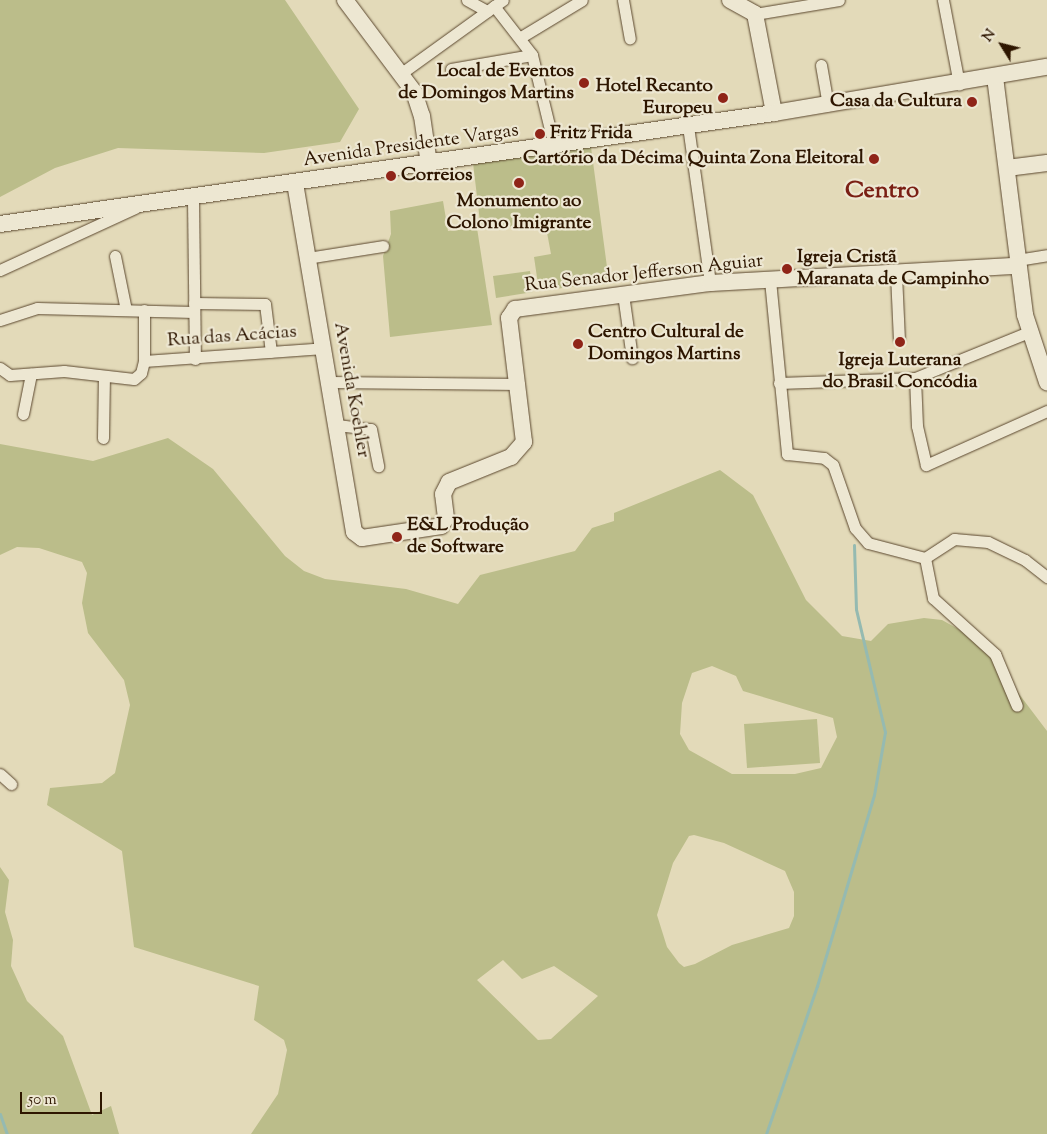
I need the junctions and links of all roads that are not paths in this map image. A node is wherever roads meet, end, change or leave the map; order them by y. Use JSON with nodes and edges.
{"nodes":[{"id":1,"x":345,"y":0,"type":"edge"},
{"id":2,"x":467,"y":0,"type":"edge"},
{"id":3,"x":582,"y":0,"type":"edge"},
{"id":4,"x":622,"y":0,"type":"edge"},
{"id":5,"x":730,"y":0,"type":"edge"},
{"id":6,"x":839,"y":0,"type":"edge"},
{"id":7,"x":943,"y":0,"type":"edge"},
{"id":8,"x":495,"y":6,"type":"edge"},
{"id":9,"x":755,"y":14,"type":"junction"},
{"id":10,"x":521,"y":37,"type":"junction"},
{"id":11,"x":630,"y":38,"type":"dead end"},
{"id":12,"x":532,"y":55,"type":"junction"},
{"id":13,"x":821,"y":65,"type":"dead end"},
{"id":14,"x":1047,"y":67,"type":"edge"},
{"id":15,"x":451,"y":69,"type":"dead end"},
{"id":16,"x":403,"y":72,"type":"junction"},
{"id":17,"x":995,"y":77,"type":"junction"},
{"id":18,"x":958,"y":84,"type":"junction"},
{"id":19,"x":828,"y":105,"type":"junction"},
{"id":20,"x":774,"y":114,"type":"junction"},
{"id":21,"x":688,"y":126,"type":"junction"},
{"id":22,"x":554,"y":146,"type":"junction"},
{"id":23,"x":1047,"y":163,"type":"edge"},
{"id":24,"x":428,"y":164,"type":"junction"},
{"id":25,"x":1007,"y":168,"type":"junction"},
{"id":26,"x":295,"y":183,"type":"junction"},
{"id":27,"x":193,"y":199,"type":"junction"},
{"id":28,"x":135,"y":208,"type":"junction"},
{"id":29,"x":0,"y":224,"type":"edge"},
{"id":30,"x":383,"y":246,"type":"dead end"},
{"id":31,"x":1047,"y":255,"type":"edge"},
{"id":32,"x":115,"y":256,"type":"dead end"},
{"id":33,"x":307,"y":258,"type":"junction"},
{"id":34,"x":1017,"y":263,"type":"junction"},
{"id":35,"x":0,"y":270,"type":"edge"},
{"id":36,"x":896,"y":274,"type":"junction"},
{"id":37,"x":770,"y":280,"type":"junction"},
{"id":38,"x":710,"y":283,"type":"junction"},
{"id":39,"x":623,"y":294,"type":"junction"},
{"id":40,"x":194,"y":307,"type":"junction"},
{"id":41,"x":126,"y":310,"type":"junction"},
{"id":42,"x":144,"y":310,"type":"junction"},
{"id":43,"x":0,"y":320,"type":"edge"},
{"id":44,"x":1029,"y":332,"type":"junction"},
{"id":45,"x":899,"y":339,"type":"dead end"},
{"id":46,"x":324,"y":348,"type":"junction"},
{"id":47,"x":271,"y":352,"type":"junction"},
{"id":48,"x":632,"y":358,"type":"dead end"},
{"id":49,"x":195,"y":359,"type":"junction"},
{"id":50,"x":144,"y":361,"type":"junction"},
{"id":51,"x":0,"y":368,"type":"edge"},
{"id":52,"x":31,"y":374,"type":"junction"},
{"id":53,"x":104,"y":377,"type":"junction"},
{"id":54,"x":915,"y":378,"type":"junction"},
{"id":55,"x":330,"y":382,"type":"junction"},
{"id":56,"x":779,"y":382,"type":"junction"},
{"id":57,"x":1047,"y":382,"type":"edge"},
{"id":58,"x":519,"y":384,"type":"junction"},
{"id":59,"x":1047,"y":411,"type":"edge"},
{"id":60,"x":23,"y":414,"type":"dead end"},
{"id":61,"x":337,"y":425,"type":"junction"},
{"id":62,"x":103,"y":438,"type":"dead end"},
{"id":63,"x":378,"y":466,"type":"dead end"},
{"id":64,"x":925,"y":558,"type":"junction"},
{"id":65,"x":1047,"y":577,"type":"edge"},
{"id":66,"x":1017,"y":706,"type":"dead end"},
{"id":67,"x":0,"y":774,"type":"edge"},
{"id":68,"x":11,"y":784,"type":"dead end"}],
"edges":[{"from":1,"to":16,"type":"street"},
{"from":2,"to":8,"type":"street"},
{"from":3,"to":10,"type":"street"},
{"from":4,"to":11,"type":"street"},
{"from":5,"to":9,"type":"street"},
{"from":6,"to":9,"type":"street"},
{"from":7,"to":18,"type":"street"},
{"from":8,"to":10,"type":"street"},
{"from":8,"to":16,"type":"street"},
{"from":9,"to":20,"type":"street"},
{"from":10,"to":12,"type":"street"},
{"from":12,"to":15,"type":"street"},
{"from":12,"to":22,"type":"street"},
{"from":13,"to":19,"type":"street"},
{"from":14,"to":17,"type":"street","name":"Avenida Presidente Vargas"},
{"from":16,"to":24,"type":"street"},
{"from":17,"to":18,"type":"street","name":"Avenida Presidente Vargas"},
{"from":17,"to":25,"type":"street"},
{"from":18,"to":19,"type":"street","name":"Avenida Presidente Vargas"},
{"from":19,"to":20,"type":"street","name":"Avenida Presidente Vargas"},
{"from":20,"to":21,"type":"street","name":"Avenida Presidente Vargas"},
{"from":21,"to":22,"type":"street","name":"Avenida Presidente Vargas"},
{"from":21,"to":38,"type":"street"},
{"from":22,"to":24,"type":"street","name":"Avenida Presidente Vargas"},
{"from":23,"to":25,"type":"street"},
{"from":24,"to":26,"type":"street","name":"Avenida Presidente Vargas"},
{"from":25,"to":34,"type":"street"},
{"from":26,"to":27,"type":"street","name":"Avenida Presidente Vargas"},
{"from":26,"to":33,"type":"street","name":"Avenida Koehler"},
{"from":27,"to":28,"type":"street","name":"Avenida Presidente Vargas"},
{"from":27,"to":40,"type":"street"},
{"from":28,"to":29,"type":"street","name":"Avenida Presidente Vargas"},
{"from":28,"to":35,"type":"street"},
{"from":30,"to":33,"type":"street"},
{"from":31,"to":34,"type":"street"},
{"from":32,"to":41,"type":"street"},
{"from":33,"to":46,"type":"street","name":"Avenida Koehler"},
{"from":34,"to":36,"type":"street","name":"Rua Senador Jefferson Aguiar"},
{"from":34,"to":44,"type":"street"},
{"from":36,"to":37,"type":"street","name":"Rua Senador Jefferson Aguiar"},
{"from":36,"to":45,"type":"street"},
{"from":37,"to":38,"type":"street","name":"Rua Senador Jefferson Aguiar"},
{"from":37,"to":56,"type":"street"},
{"from":38,"to":39,"type":"street","name":"Rua Senador Jefferson Aguiar"},
{"from":39,"to":48,"type":"street"},
{"from":39,"to":58,"type":"street","name":"Rua Senador Jefferson Aguiar"},
{"from":40,"to":42,"type":"street"},
{"from":40,"to":47,"type":"street"},
{"from":40,"to":49,"type":"street"},
{"from":41,"to":42,"type":"street"},
{"from":41,"to":43,"type":"street"},
{"from":42,"to":50,"type":"street"},
{"from":44,"to":54,"type":"street"},
{"from":44,"to":57,"type":"street"},
{"from":46,"to":47,"type":"street","name":"Rua das Acácias"},
{"from":46,"to":55,"type":"street","name":"Avenida Koehler"},
{"from":47,"to":49,"type":"street","name":"Rua das Acácias"},
{"from":49,"to":50,"type":"street","name":"Rua das Acácias"},
{"from":50,"to":53,"type":"street"},
{"from":51,"to":52,"type":"street"},
{"from":52,"to":53,"type":"street"},
{"from":52,"to":60,"type":"street"},
{"from":53,"to":62,"type":"street"},
{"from":54,"to":56,"type":"street"},
{"from":54,"to":59,"type":"street"},
{"from":55,"to":58,"type":"street"},
{"from":55,"to":61,"type":"street","name":"Avenida Koehler"},
{"from":56,"to":64,"type":"street"},
{"from":58,"to":61,"type":"street","name":"Avenida Koehler"},
{"from":61,"to":63,"type":"street"},
{"from":64,"to":65,"type":"street"},
{"from":64,"to":66,"type":"street"},
{"from":67,"to":68,"type":"street"}]}
